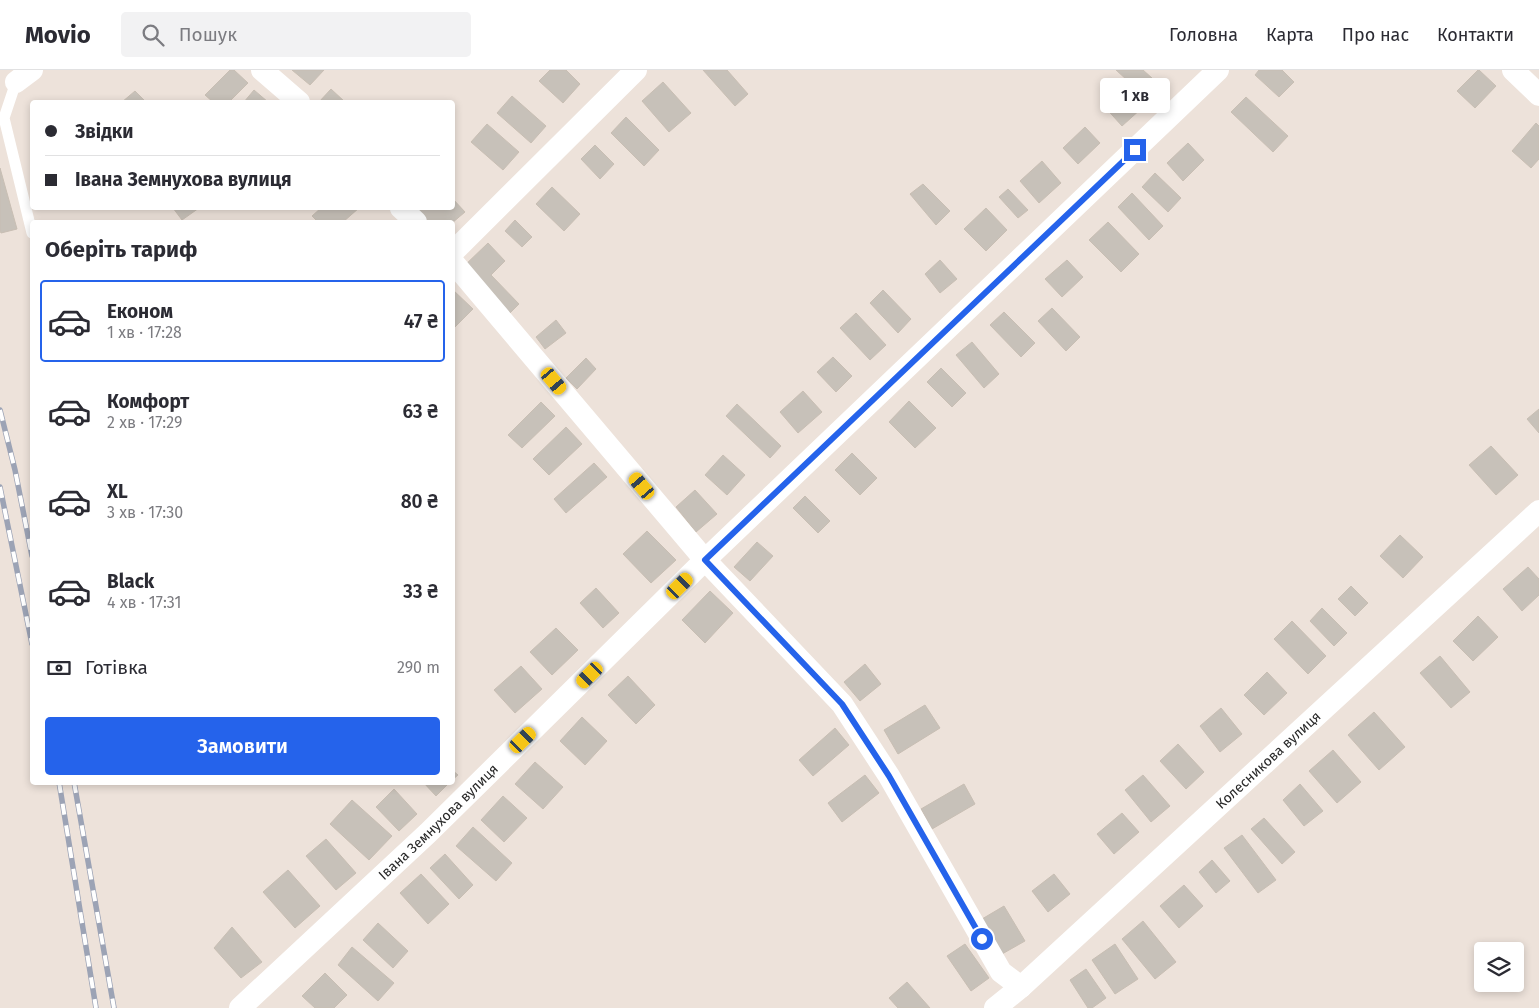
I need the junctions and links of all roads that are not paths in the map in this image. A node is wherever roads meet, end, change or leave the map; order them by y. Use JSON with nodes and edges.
{"nodes":[{"id":1,"x":262,"y":70,"type":"edge"},
{"id":2,"x":636,"y":70,"type":"edge"},
{"id":3,"x":1218,"y":70,"type":"edge"},
{"id":4,"x":1513,"y":70,"type":"edge"},
{"id":5,"x":24,"y":76,"type":"edge"},
{"id":6,"x":1539,"y":95,"type":"edge"},
{"id":7,"x":297,"y":100,"type":"edge"},
{"id":8,"x":403,"y":210,"type":"edge"},
{"id":9,"x":414,"y":220,"type":"edge"},
{"id":10,"x":30,"y":225,"type":"edge"},
{"id":11,"x":455,"y":250,"type":"edge"},
{"id":12,"x":455,"y":265,"type":"edge"},
{"id":13,"x":1539,"y":511,"type":"edge"},
{"id":14,"x":705,"y":560,"type":"junction"},
{"id":15,"x":1021,"y":987,"type":"junction"},
{"id":16,"x":240,"y":1008,"type":"edge"},
{"id":17,"x":995,"y":1008,"type":"edge"}],
"edges":[{"from":1,"to":7,"type":"street"},
{"from":2,"to":11,"type":"street"},
{"from":3,"to":14,"type":"street","name":"Івана Земнухова вулиця"},
{"from":4,"to":6,"type":"street"},
{"from":5,"to":10,"type":"lane"},
{"from":8,"to":9,"type":"street"},
{"from":12,"to":14,"type":"street"},
{"from":13,"to":15,"type":"street","name":"Колесникова вулиця"},
{"from":14,"to":15,"type":"street"},
{"from":14,"to":16,"type":"street","name":"Івана Земнухова вулиця"},
{"from":15,"to":17,"type":"street","name":"Колесникова вулиця"}]}
